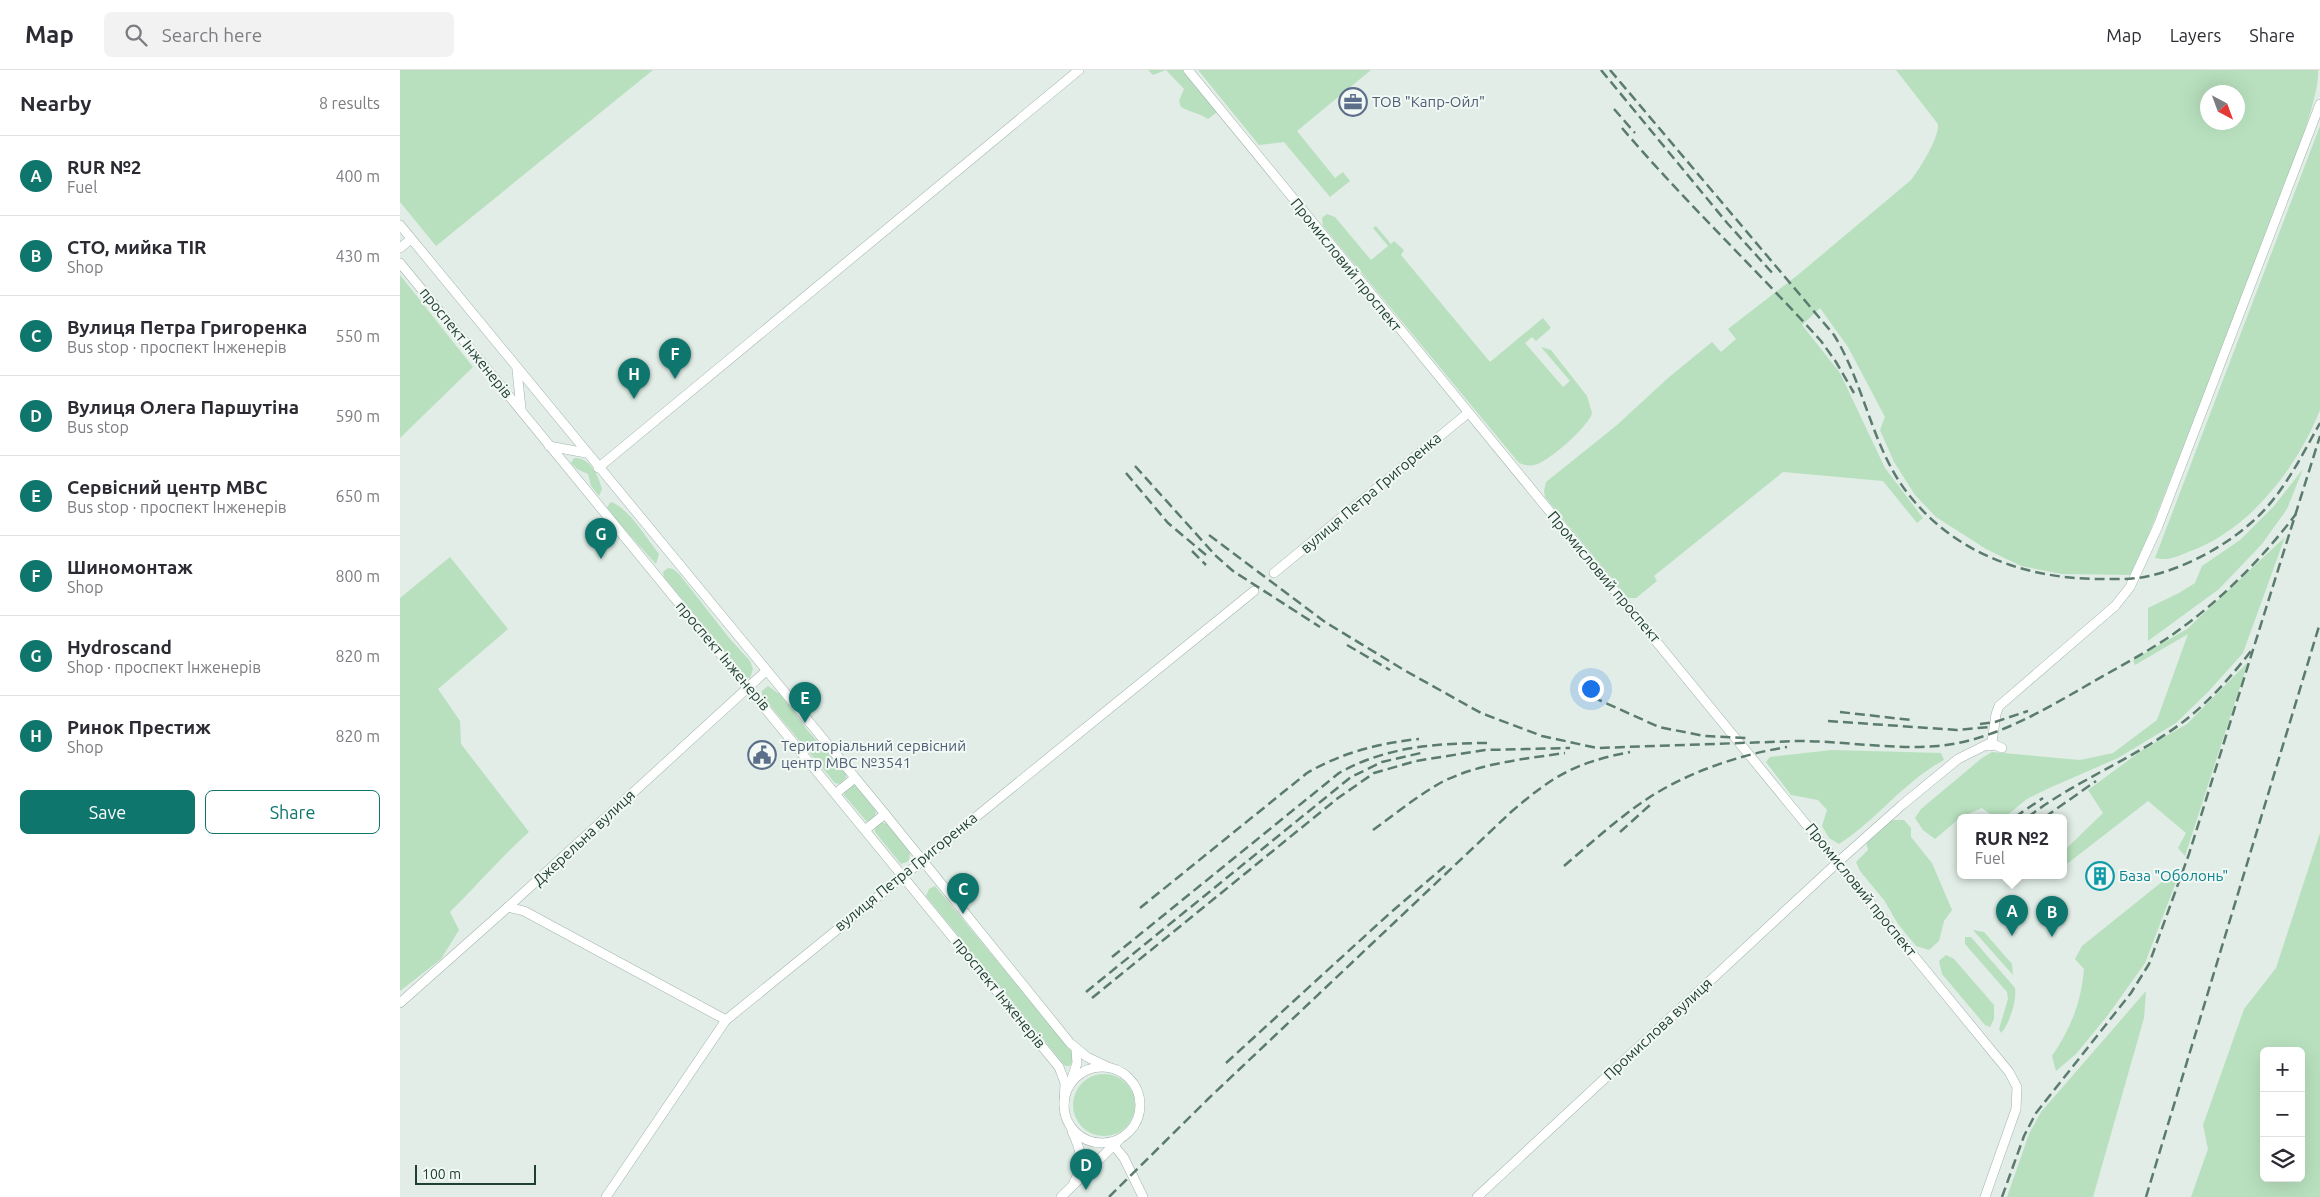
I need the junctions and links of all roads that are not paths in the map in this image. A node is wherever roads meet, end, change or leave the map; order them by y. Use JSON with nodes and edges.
{"nodes":[{"id":1,"x":1079,"y":70,"type":"edge"},
{"id":2,"x":1188,"y":70,"type":"edge"},
{"id":3,"x":2320,"y":104,"type":"edge"},
{"id":4,"x":400,"y":225,"type":"edge"},
{"id":5,"x":411,"y":239,"type":"junction"},
{"id":6,"x":400,"y":248,"type":"edge"},
{"id":7,"x":400,"y":263,"type":"edge"},
{"id":8,"x":516,"y":367,"type":"junction"},
{"id":9,"x":522,"y":412,"type":"junction"},
{"id":10,"x":1468,"y":412,"type":"junction"},
{"id":11,"x":549,"y":446,"type":"junction"},
{"id":12,"x":586,"y":453,"type":"junction"},
{"id":13,"x":598,"y":468,"type":"junction"},
{"id":14,"x":1274,"y":573,"type":"dead end"},
{"id":15,"x":1254,"y":591,"type":"dead end"},
{"id":16,"x":766,"y":671,"type":"junction"},
{"id":17,"x":748,"y":687,"type":"junction"},
{"id":18,"x":1988,"y":746,"type":"junction"},
{"id":19,"x":2002,"y":748,"type":"dead end"},
{"id":20,"x":855,"y":778,"type":"junction"},
{"id":21,"x":836,"y":794,"type":"junction"},
{"id":22,"x":885,"y":814,"type":"junction"},
{"id":23,"x":866,"y":830,"type":"junction"},
{"id":24,"x":922,"y":859,"type":"junction"},
{"id":25,"x":1838,"y":862,"type":"junction"},
{"id":26,"x":903,"y":875,"type":"junction"},
{"id":27,"x":508,"y":907,"type":"junction"},
{"id":28,"x":400,"y":1003,"type":"edge"},
{"id":29,"x":726,"y":1020,"type":"junction"},
{"id":30,"x":1076,"y":1050,"type":"junction"},
{"id":31,"x":1108,"y":1067,"type":"junction"},
{"id":32,"x":1070,"y":1084,"type":"junction"},
{"id":33,"x":1064,"y":1104,"type":"junction"},
{"id":34,"x":1069,"y":1124,"type":"junction"},
{"id":35,"x":1113,"y":1143,"type":"junction"},
{"id":36,"x":1065,"y":1194,"type":"edge"},
{"id":37,"x":606,"y":1197,"type":"edge"},
{"id":38,"x":1144,"y":1197,"type":"edge"},
{"id":39,"x":1478,"y":1197,"type":"edge"},
{"id":40,"x":1986,"y":1197,"type":"edge"}],
"edges":[{"from":1,"to":13,"type":"street"},
{"from":2,"to":10,"type":"street","name":"Промисловий проспект"},
{"from":3,"to":18,"type":"street"},
{"from":4,"to":5,"type":"street","name":"проспект Інженерів"},
{"from":5,"to":6,"type":"street"},
{"from":5,"to":8,"type":"street","name":"проспект Інженерів"},
{"from":7,"to":9,"type":"street","name":"проспект Інженерів"},
{"from":8,"to":9,"type":"street"},
{"from":8,"to":12,"type":"street","name":"проспект Інженерів"},
{"from":9,"to":11,"type":"street","name":"проспект Інженерів"},
{"from":10,"to":14,"type":"street","name":"вулиця Петра Григоренка"},
{"from":10,"to":25,"type":"street","name":"Промисловий проспект"},
{"from":11,"to":12,"type":"street"},
{"from":11,"to":17,"type":"street","name":"проспект Інженерів"},
{"from":12,"to":13,"type":"street","name":"проспект Інженерів"},
{"from":13,"to":16,"type":"street","name":"проспект Інженерів"},
{"from":15,"to":24,"type":"street","name":"вулиця Петра Григоренка"},
{"from":16,"to":17,"type":"street","name":"Джерельна вулиця"},
{"from":16,"to":20,"type":"street","name":"проспект Інженерів"},
{"from":17,"to":21,"type":"street","name":"проспект Інженерів"},
{"from":17,"to":27,"type":"street","name":"Джерельна вулиця"},
{"from":18,"to":19,"type":"street"},
{"from":18,"to":25,"type":"street","name":"Промислова вулиця"},
{"from":20,"to":21,"type":"street"},
{"from":20,"to":22,"type":"street","name":"проспект Інженерів"},
{"from":21,"to":23,"type":"street","name":"проспект Інженерів"},
{"from":22,"to":23,"type":"street"},
{"from":22,"to":24,"type":"street","name":"проспект Інженерів"},
{"from":23,"to":26,"type":"street","name":"проспект Інженерів"},
{"from":24,"to":26,"type":"street","name":"вулиця Петра Григоренка"},
{"from":24,"to":30,"type":"street","name":"проспект Інженерів"},
{"from":25,"to":39,"type":"street","name":"Промислова вулиця"},
{"from":25,"to":40,"type":"street","name":"Промисловий проспект"},
{"from":26,"to":29,"type":"street","name":"вулиця Петра Григоренка"},
{"from":26,"to":33,"type":"street","name":"проспект Інженерів"},
{"from":27,"to":28,"type":"street","name":"Джерельна вулиця"},
{"from":27,"to":29,"type":"street"},
{"from":29,"to":37,"type":"street","name":"вулиця Петра Григоренка"},
{"from":30,"to":31,"type":"street","name":"проспект Інженерів"},
{"from":30,"to":32,"type":"street"},
{"from":31,"to":32,"type":"street"},
{"from":31,"to":35,"type":"street"},
{"from":32,"to":33,"type":"street"},
{"from":33,"to":34,"type":"street"},
{"from":34,"to":35,"type":"street"},
{"from":34,"to":36,"type":"street"},
{"from":35,"to":36,"type":"street"},
{"from":35,"to":38,"type":"street"}]}
